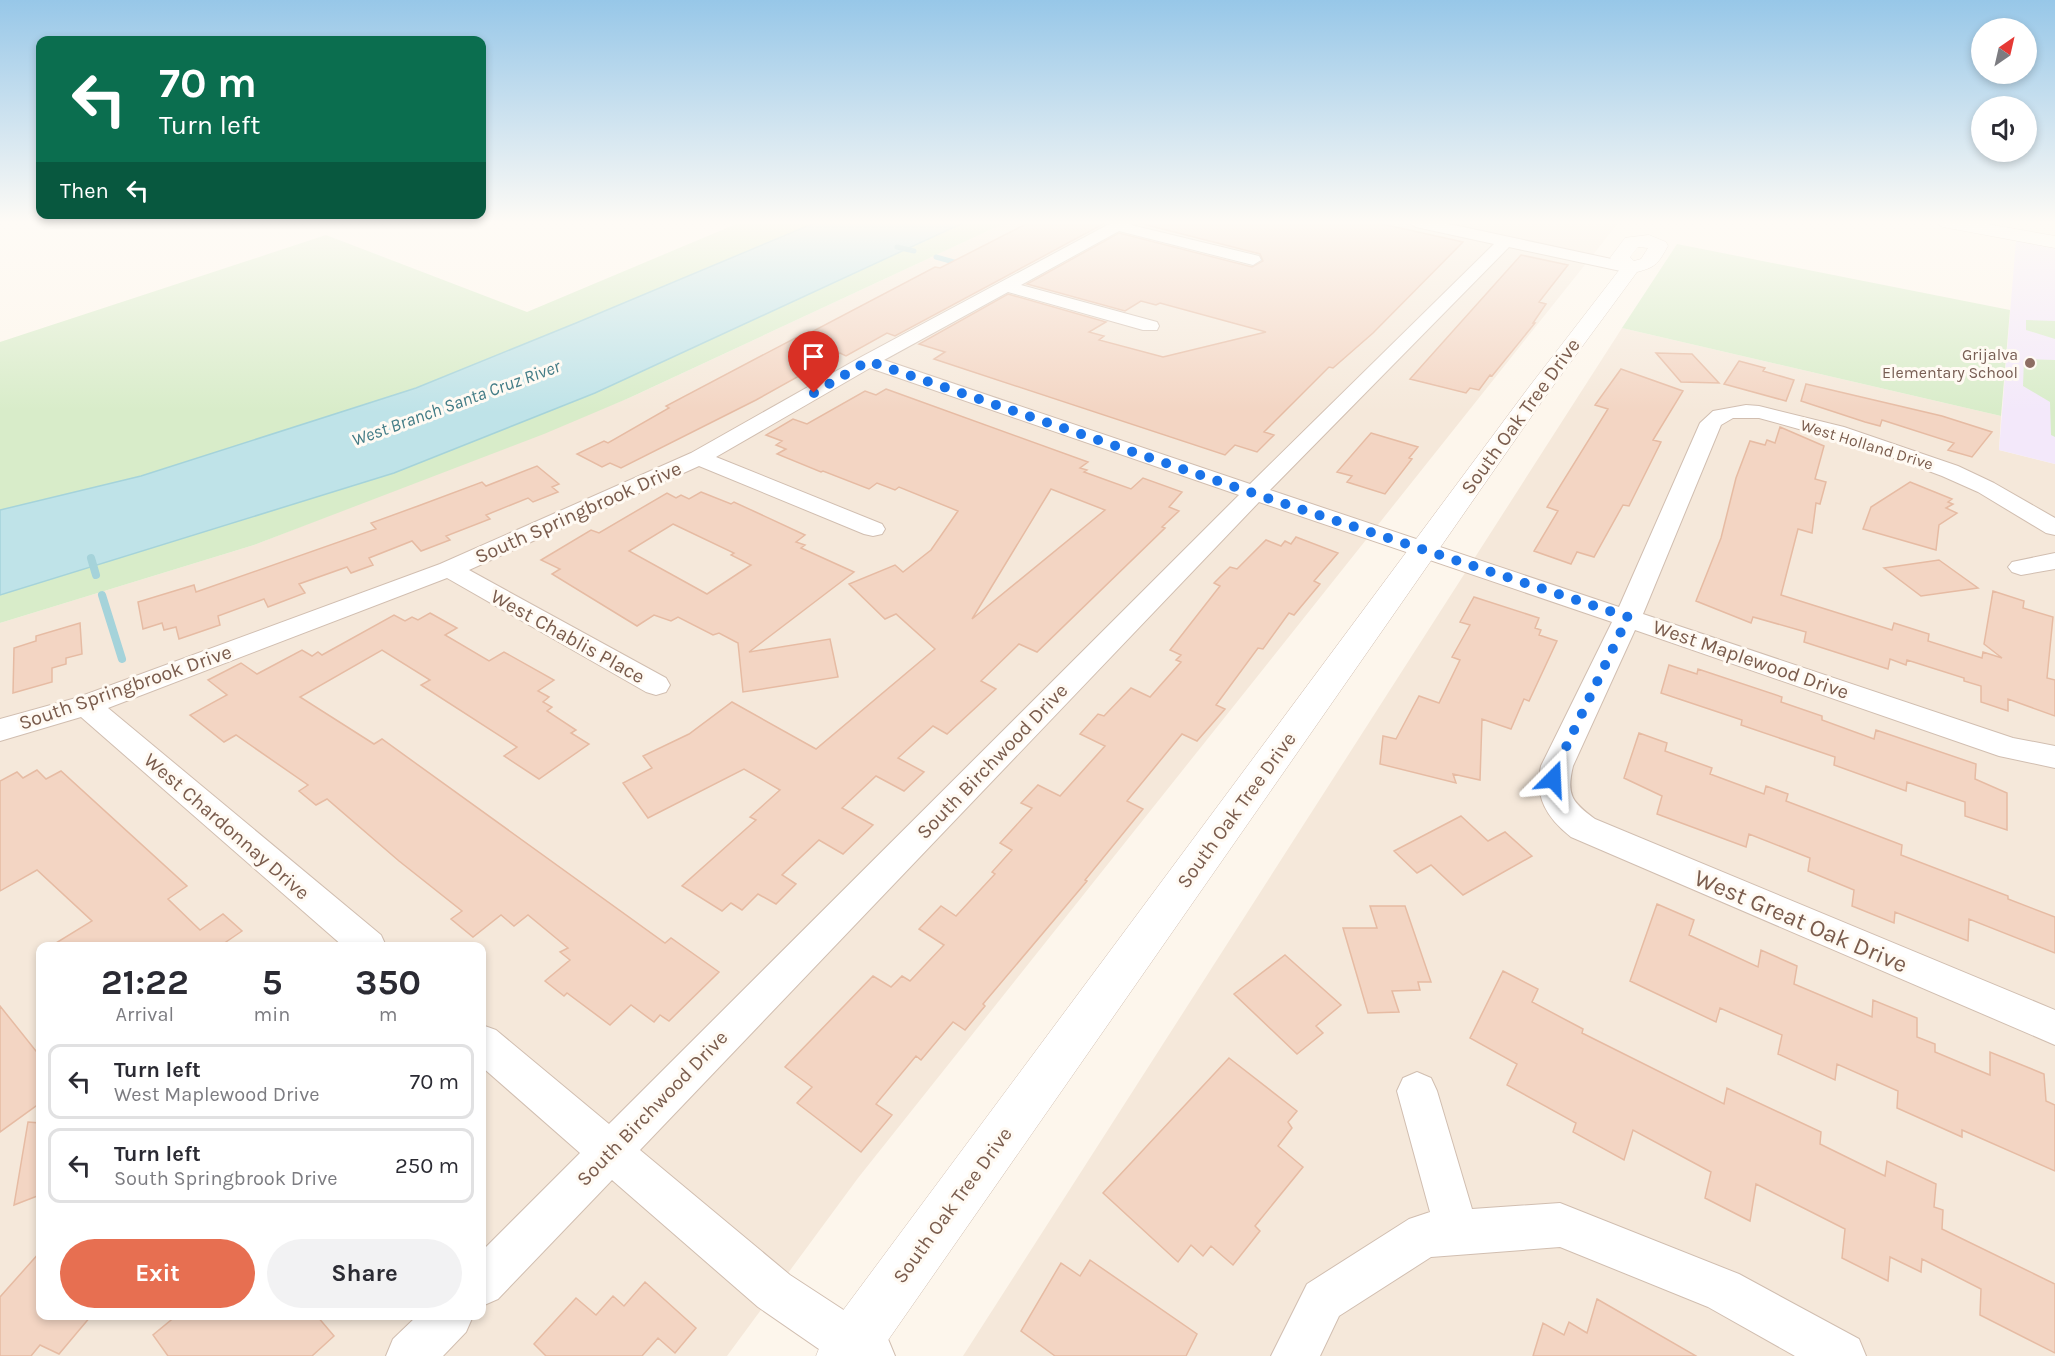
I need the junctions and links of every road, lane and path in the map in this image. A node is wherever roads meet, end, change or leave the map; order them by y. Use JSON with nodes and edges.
{"nodes":[{"id":1,"x":1011,"y":285,"type":"edge"},
{"id":2,"x":1462,"y":285,"type":"edge"},
{"id":3,"x":1617,"y":285,"type":"edge"},
{"id":4,"x":1008,"y":287,"type":"junction"},
{"id":5,"x":1150,"y":326,"type":"dead end"},
{"id":6,"x":868,"y":361,"type":"junction"},
{"id":7,"x":699,"y":458,"type":"junction"},
{"id":8,"x":1253,"y":494,"type":"junction"},
{"id":9,"x":2055,"y":528,"type":"edge"},
{"id":10,"x":873,"y":529,"type":"dead end"},
{"id":11,"x":1422,"y":550,"type":"junction"},
{"id":12,"x":2055,"y":561,"type":"edge"},
{"id":13,"x":2022,"y":567,"type":"dead end"},
{"id":14,"x":449,"y":569,"type":"junction"},
{"id":15,"x":1628,"y":617,"type":"junction"},
{"id":16,"x":656,"y":685,"type":"dead end"},
{"id":17,"x":86,"y":705,"type":"junction"},
{"id":18,"x":0,"y":730,"type":"edge"},
{"id":19,"x":2055,"y":757,"type":"edge"},
{"id":20,"x":363,"y":942,"type":"edge"},
{"id":21,"x":2055,"y":1028,"type":"edge"},
{"id":22,"x":486,"y":1046,"type":"edge"},
{"id":23,"x":1417,"y":1091,"type":"dead end"},
{"id":24,"x":609,"y":1152,"type":"junction"},
{"id":25,"x":1457,"y":1232,"type":"junction"},
{"id":26,"x":486,"y":1279,"type":"edge"},
{"id":27,"x":446,"y":1320,"type":"edge"},
{"id":28,"x":856,"y":1352,"type":"edge"},
{"id":29,"x":410,"y":1356,"type":"edge"},
{"id":30,"x":1296,"y":1356,"type":"edge"},
{"id":31,"x":1842,"y":1356,"type":"edge"}],
"edges":[{"from":1,"to":4,"type":"street","name":"South Springbrook Drive"},
{"from":2,"to":8,"type":"street","name":"South Birchwood Drive"},
{"from":3,"to":11,"type":"street","name":"South Oak Tree Drive"},
{"from":4,"to":5,"type":"street"},
{"from":4,"to":6,"type":"street","name":"South Springbrook Drive"},
{"from":6,"to":7,"type":"street","name":"South Springbrook Drive"},
{"from":6,"to":8,"type":"street","name":"West Maplewood Drive"},
{"from":7,"to":10,"type":"street"},
{"from":7,"to":14,"type":"street","name":"South Springbrook Drive"},
{"from":8,"to":11,"type":"street","name":"West Maplewood Drive"},
{"from":8,"to":24,"type":"street","name":"South Birchwood Drive"},
{"from":9,"to":15,"type":"street","name":"West Holland Drive"},
{"from":11,"to":15,"type":"street","name":"West Maplewood Drive"},
{"from":11,"to":28,"type":"street","name":"South Oak Tree Drive"},
{"from":12,"to":13,"type":"street"},
{"from":14,"to":16,"type":"street","name":"West Chablis Place"},
{"from":14,"to":17,"type":"street","name":"South Springbrook Drive"},
{"from":15,"to":19,"type":"street","name":"West Maplewood Drive"},
{"from":15,"to":21,"type":"street","name":"West Great Oak Drive"},
{"from":17,"to":18,"type":"street","name":"South Springbrook Drive"},
{"from":17,"to":20,"type":"street","name":"West Chardonnay Drive"},
{"from":22,"to":24,"type":"street"},
{"from":23,"to":25,"type":"street"},
{"from":24,"to":26,"type":"street","name":"South Birchwood Drive"},
{"from":24,"to":28,"type":"street"},
{"from":25,"to":30,"type":"street"},
{"from":25,"to":31,"type":"street"},
{"from":27,"to":29,"type":"street"}]}
